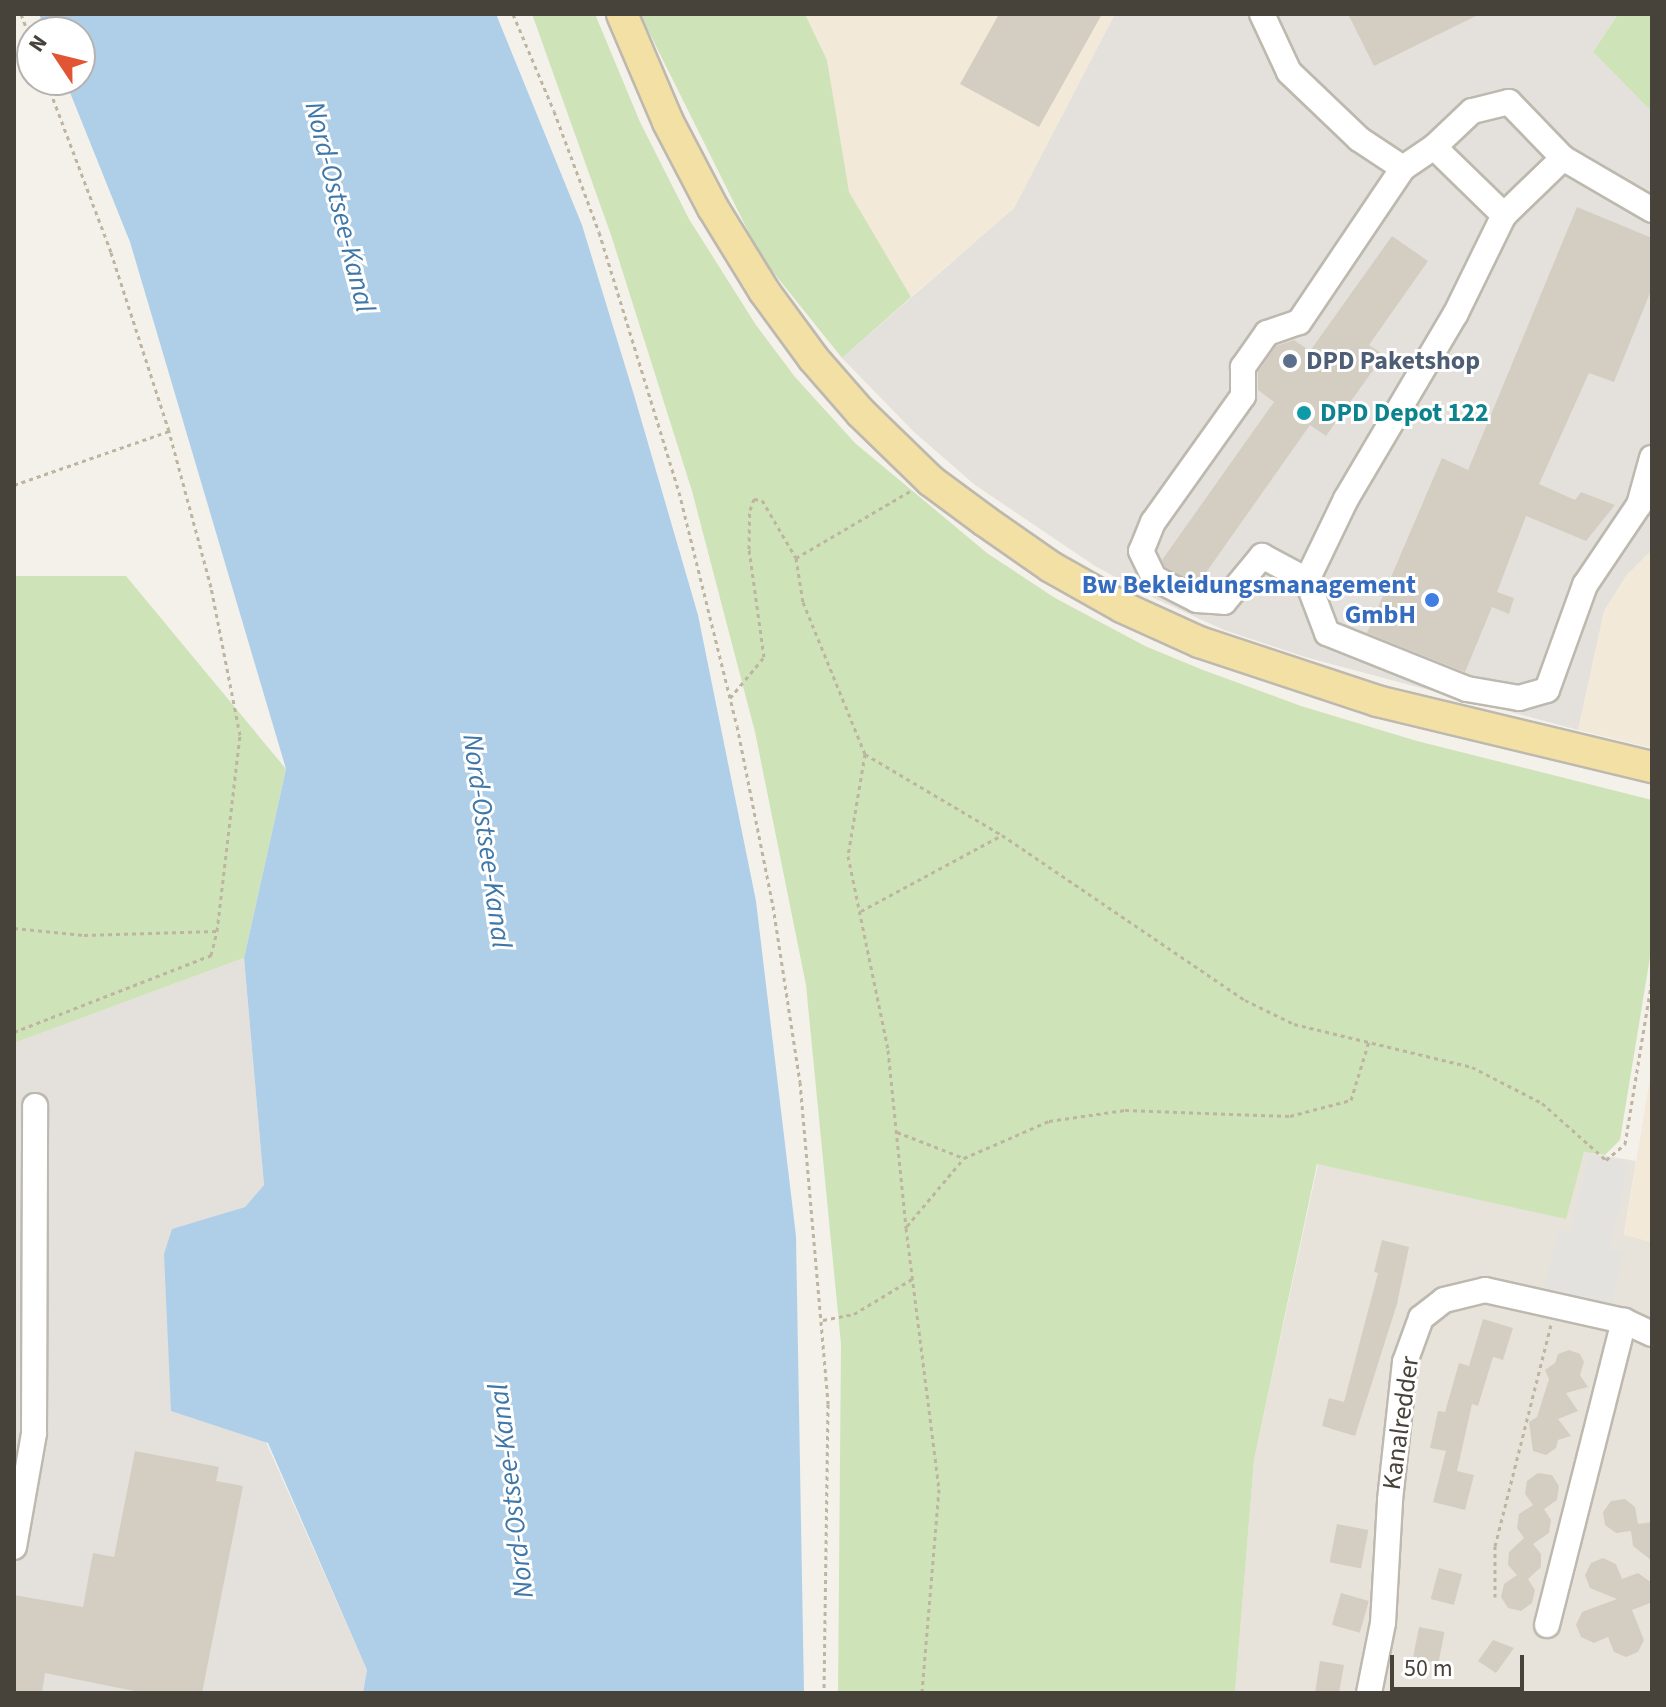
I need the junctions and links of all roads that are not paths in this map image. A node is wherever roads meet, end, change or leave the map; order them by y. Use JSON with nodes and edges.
{"nodes":[{"id":1,"x":622,"y":14,"type":"edge"},
{"id":2,"x":1262,"y":14,"type":"edge"},
{"id":3,"x":1434,"y":147,"type":"junction"},
{"id":4,"x":1563,"y":158,"type":"junction"},
{"id":5,"x":1403,"y":168,"type":"junction"},
{"id":6,"x":1652,"y":210,"type":"edge"},
{"id":7,"x":1504,"y":215,"type":"junction"},
{"id":8,"x":1650,"y":472,"type":"edge"},
{"id":9,"x":1307,"y":580,"type":"junction"},
{"id":10,"x":1652,"y":767,"type":"edge"},
{"id":11,"x":35,"y":1106,"type":"dead end"},
{"id":12,"x":1624,"y":1321,"type":"junction"},
{"id":13,"x":1652,"y":1334,"type":"edge"},
{"id":14,"x":14,"y":1547,"type":"edge"},
{"id":15,"x":1547,"y":1625,"type":"dead end"},
{"id":16,"x":1369,"y":1693,"type":"edge"}],
"edges":[{"from":1,"to":10,"type":"main road"},
{"from":2,"to":5,"type":"street"},
{"from":3,"to":4,"type":"street"},
{"from":3,"to":5,"type":"street"},
{"from":3,"to":7,"type":"street"},
{"from":4,"to":6,"type":"street"},
{"from":4,"to":7,"type":"street"},
{"from":5,"to":9,"type":"street"},
{"from":7,"to":9,"type":"street"},
{"from":8,"to":9,"type":"street"},
{"from":11,"to":14,"type":"street"},
{"from":12,"to":13,"type":"street","name":"Kanalredder"},
{"from":12,"to":15,"type":"street"},
{"from":12,"to":16,"type":"street","name":"Kanalredder"}]}
